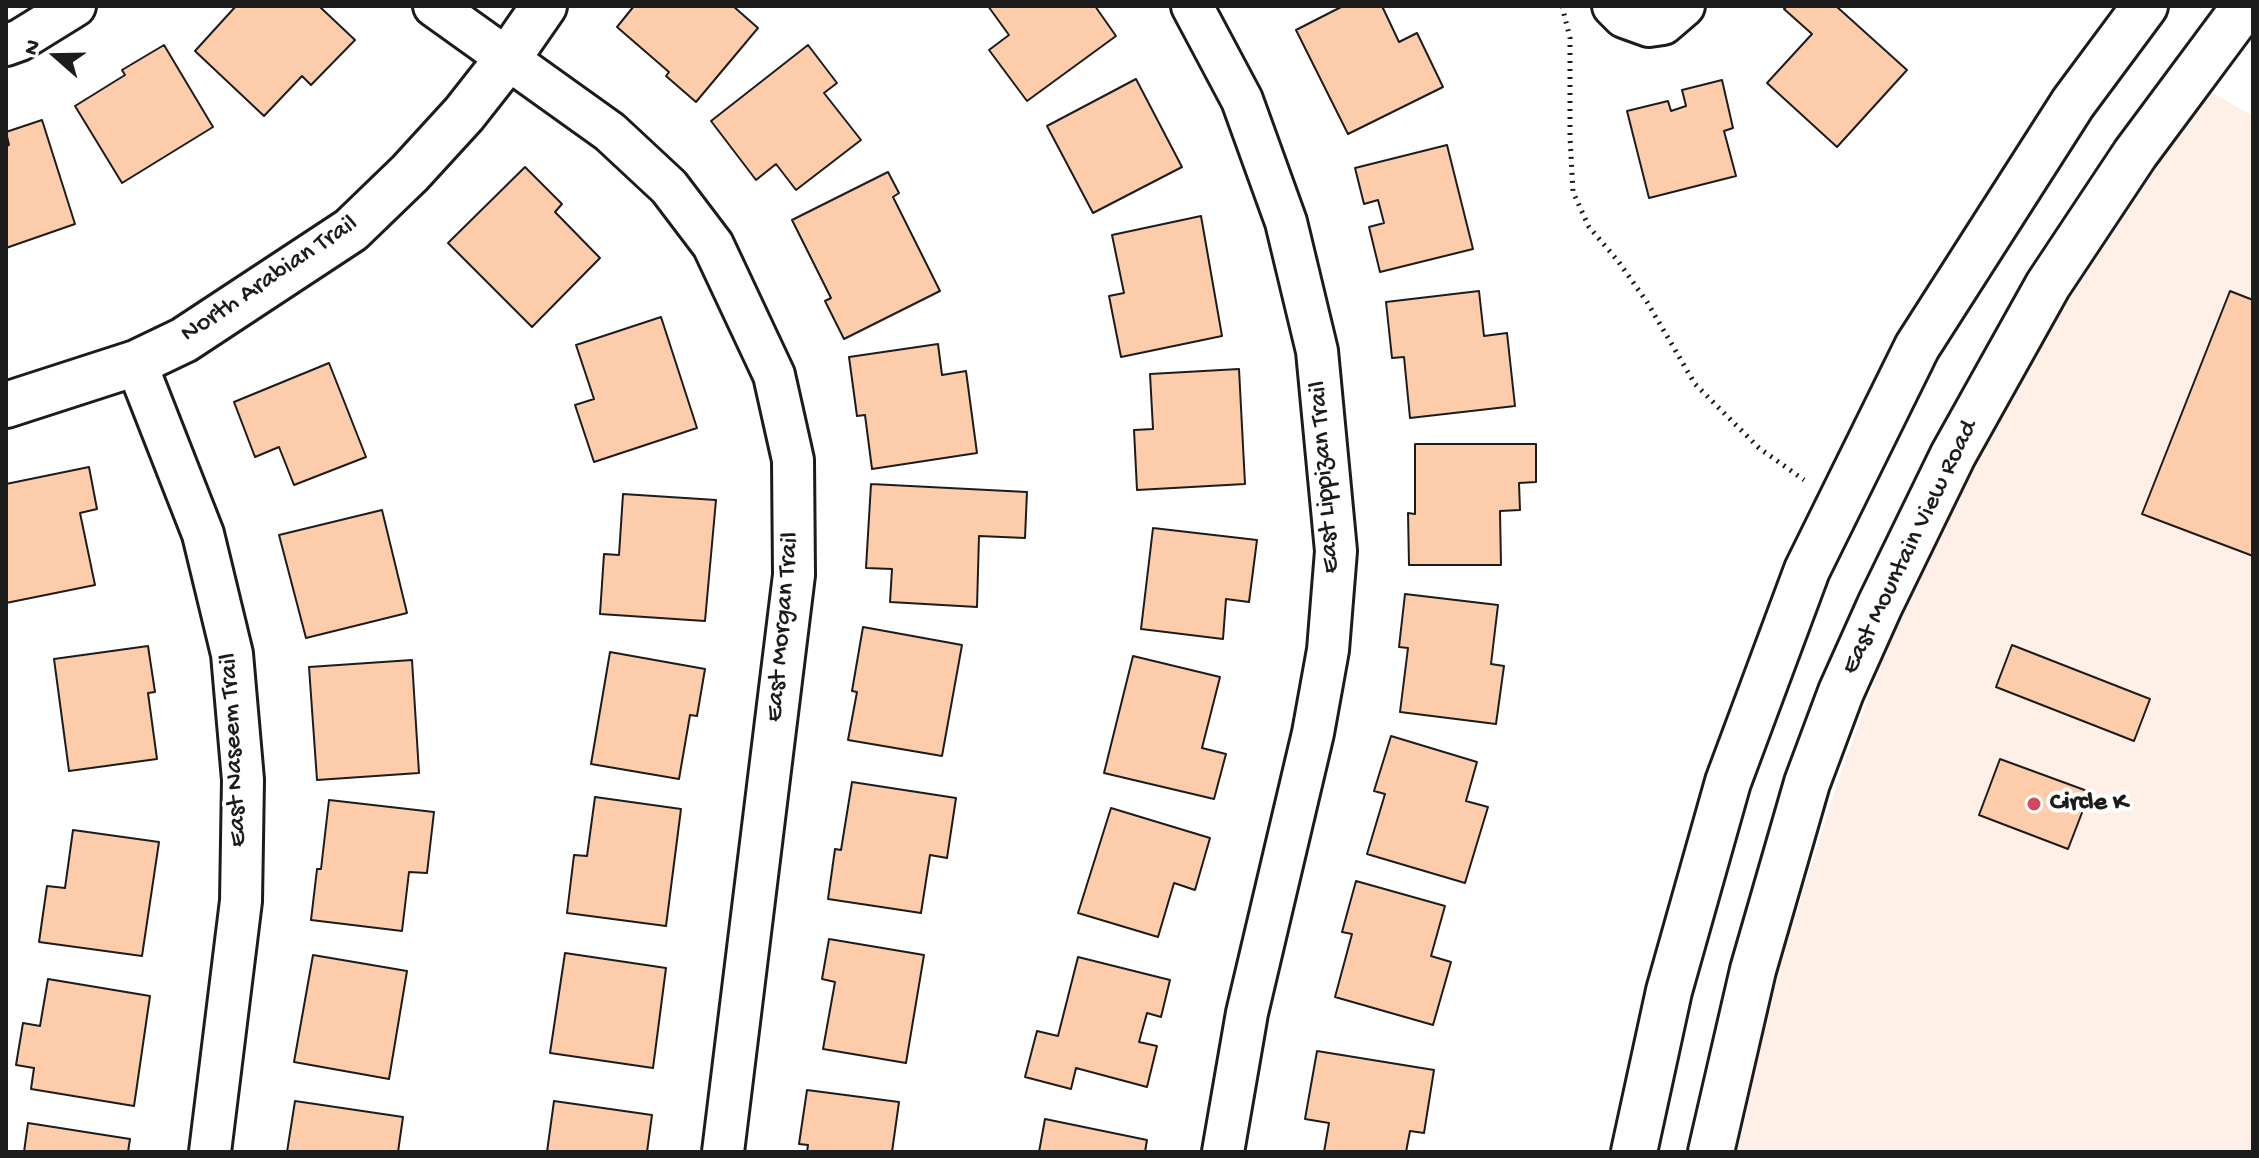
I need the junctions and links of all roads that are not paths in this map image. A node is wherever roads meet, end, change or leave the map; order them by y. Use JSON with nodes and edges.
{"nodes":[{"id":1,"x":75,"y":6,"type":"edge"},
{"id":2,"x":434,"y":6,"type":"edge"},
{"id":3,"x":544,"y":6,"type":"edge"},
{"id":4,"x":1192,"y":6,"type":"edge"},
{"id":5,"x":1613,"y":6,"type":"edge"},
{"id":6,"x":1684,"y":6,"type":"edge"},
{"id":7,"x":2145,"y":6,"type":"edge"},
{"id":8,"x":2245,"y":6,"type":"edge"},
{"id":9,"x":6,"y":45,"type":"edge"},
{"id":10,"x":508,"y":58,"type":"junction"},
{"id":11,"x":136,"y":363,"type":"junction"},
{"id":12,"x":6,"y":405,"type":"edge"},
{"id":13,"x":210,"y":1152,"type":"edge"},
{"id":14,"x":723,"y":1152,"type":"edge"},
{"id":15,"x":1223,"y":1152,"type":"edge"},
{"id":16,"x":1634,"y":1152,"type":"edge"},
{"id":17,"x":1711,"y":1152,"type":"edge"}],
"edges":[{"from":1,"to":9,"type":"street"},
{"from":2,"to":10,"type":"street","name":"East Morgan Trail"},
{"from":3,"to":10,"type":"main road","name":"North Arabian Trail"},
{"from":4,"to":15,"type":"street","name":"East Lippizan Trail"},
{"from":5,"to":6,"type":"street"},
{"from":7,"to":16,"type":"main road"},
{"from":8,"to":17,"type":"main road","name":"East Mountain View Road"},
{"from":10,"to":11,"type":"main road","name":"North Arabian Trail"},
{"from":10,"to":14,"type":"street","name":"East Morgan Trail"},
{"from":11,"to":12,"type":"main road","name":"North Arabian Trail"},
{"from":11,"to":13,"type":"street","name":"East Naseem Trail"}]}
